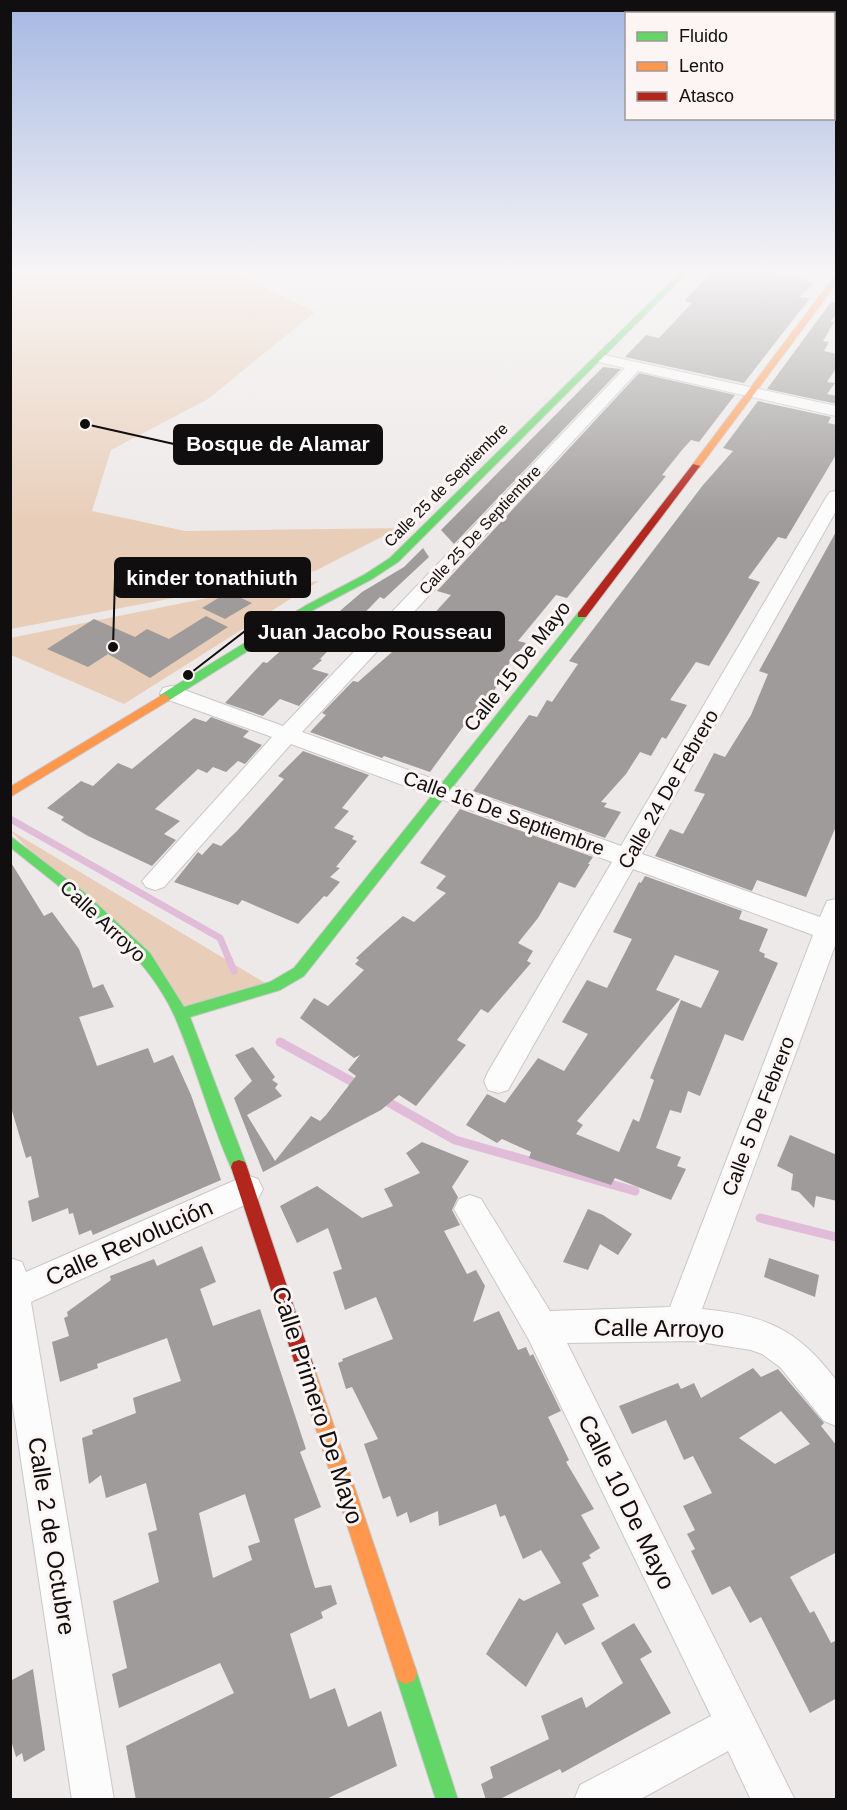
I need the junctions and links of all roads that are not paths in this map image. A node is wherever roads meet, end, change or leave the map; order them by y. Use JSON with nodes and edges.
{"nodes":[{"id":1,"x":603,"y":354,"type":"edge"},
{"id":2,"x":782,"y":354,"type":"edge"},
{"id":3,"x":600,"y":358,"type":"junction"},
{"id":4,"x":635,"y":366,"type":"junction"},
{"id":5,"x":753,"y":393,"type":"junction"},
{"id":6,"x":837,"y":411,"type":"edge"},
{"id":7,"x":837,"y":496,"type":"edge"},
{"id":8,"x":171,"y":693,"type":"junction"},
{"id":9,"x":288,"y":735,"type":"junction"},
{"id":10,"x":14,"y":785,"type":"edge"},
{"id":11,"x":445,"y":792,"type":"junction"},
{"id":12,"x":10,"y":840,"type":"edge"},
{"id":13,"x":629,"y":857,"type":"junction"},
{"id":14,"x":155,"y":881,"type":"dead end"},
{"id":15,"x":834,"y":923,"type":"edge"},
{"id":16,"x":181,"y":1014,"type":"junction"},
{"id":17,"x":498,"y":1081,"type":"dead end"},
{"id":18,"x":247,"y":1189,"type":"junction"},
{"id":19,"x":470,"y":1209,"type":"dead end"},
{"id":20,"x":12,"y":1287,"type":"edge"},
{"id":21,"x":680,"y":1324,"type":"junction"},
{"id":22,"x":541,"y":1328,"type":"junction"},
{"id":23,"x":837,"y":1409,"type":"edge"},
{"id":24,"x":737,"y":1724,"type":"junction"},
{"id":25,"x":93,"y":1800,"type":"edge"},
{"id":26,"x":447,"y":1800,"type":"edge"},
{"id":27,"x":594,"y":1800,"type":"edge"},
{"id":28,"x":774,"y":1800,"type":"edge"}],
"edges":[{"from":1,"to":3,"type":"street","name":"Calle 25 de Septiembre"},
{"from":2,"to":5,"type":"street","name":"Calle 15 De Mayo"},
{"from":3,"to":4,"type":"street"},
{"from":3,"to":8,"type":"street","name":"Calle 25 de Septiembre"},
{"from":4,"to":5,"type":"street"},
{"from":4,"to":9,"type":"street","name":"Calle 25 De Septiembre"},
{"from":5,"to":6,"type":"street"},
{"from":5,"to":11,"type":"street","name":"Calle 15 De Mayo"},
{"from":7,"to":13,"type":"street","name":"Calle 24 De Febrero"},
{"from":8,"to":9,"type":"street","name":"Calle 16 De Septiembre"},
{"from":8,"to":10,"type":"street","name":"Calle 25 de Septiembre"},
{"from":9,"to":11,"type":"street","name":"Calle 16 De Septiembre"},
{"from":9,"to":14,"type":"street","name":"Calle 25 De Septiembre"},
{"from":11,"to":13,"type":"street","name":"Calle 16 De Septiembre"},
{"from":11,"to":16,"type":"street","name":"Calle 15 De Mayo"},
{"from":12,"to":16,"type":"street","name":"Calle Arroyo"},
{"from":13,"to":15,"type":"street","name":"Calle 16 De Septiembre"},
{"from":13,"to":17,"type":"street","name":"Calle 24 De Febrero"},
{"from":15,"to":21,"type":"street","name":"Calle 5 De Febrero"},
{"from":16,"to":18,"type":"street","name":"Calle Primero De Mayo"},
{"from":18,"to":20,"type":"street","name":"Calle Revolución"},
{"from":18,"to":26,"type":"street","name":"Calle Primero De Mayo"},
{"from":19,"to":22,"type":"street","name":"Calle 10 De Mayo"},
{"from":20,"to":25,"type":"street","name":"Calle 2 de Octubre"},
{"from":21,"to":22,"type":"street","name":"Calle Arroyo"},
{"from":21,"to":23,"type":"street","name":"Calle Arroyo"},
{"from":22,"to":24,"type":"street","name":"Calle 10 De Mayo"},
{"from":24,"to":27,"type":"street"},
{"from":24,"to":28,"type":"street","name":"Calle 10 De Mayo"}]}
